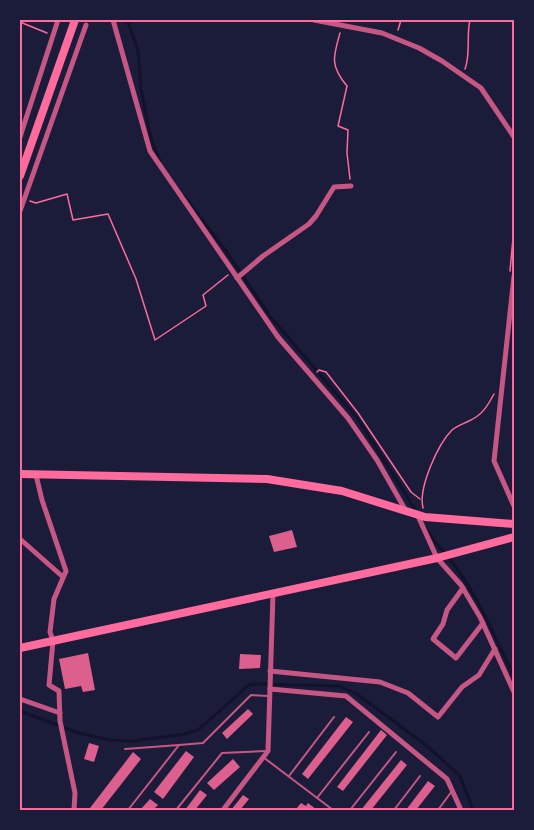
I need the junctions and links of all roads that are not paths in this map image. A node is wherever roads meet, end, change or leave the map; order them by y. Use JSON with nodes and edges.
{"nodes":[{"id":1,"x":58,"y":20,"type":"edge"},
{"id":2,"x":75,"y":20,"type":"edge"},
{"id":3,"x":113,"y":20,"type":"edge"},
{"id":4,"x":314,"y":20,"type":"edge"},
{"id":5,"x":86,"y":25,"type":"dead end"},
{"id":6,"x":48,"y":92,"type":"junction"},
{"id":7,"x":60,"y":96,"type":"junction"},
{"id":8,"x":20,"y":137,"type":"edge"},
{"id":9,"x":514,"y":137,"type":"edge"},
{"id":10,"x":20,"y":176,"type":"edge"},
{"id":11,"x":351,"y":186,"type":"road end"},
{"id":12,"x":20,"y":211,"type":"edge"},
{"id":13,"x":512,"y":275,"type":"edge"},
{"id":14,"x":237,"y":278,"type":"junction"},
{"id":15,"x":20,"y":474,"type":"edge"},
{"id":16,"x":36,"y":475,"type":"junction"},
{"id":17,"x":514,"y":506,"type":"edge"},
{"id":18,"x":407,"y":513,"type":"junction"},
{"id":19,"x":421,"y":517,"type":"junction"},
{"id":20,"x":514,"y":524,"type":"edge"},
{"id":21,"x":514,"y":537,"type":"edge"},
{"id":22,"x":20,"y":539,"type":"edge"},
{"id":23,"x":437,"y":558,"type":"junction"},
{"id":24,"x":63,"y":577,"type":"junction"},
{"id":25,"x":463,"y":588,"type":"junction"},
{"id":26,"x":273,"y":594,"type":"junction"},
{"id":27,"x":483,"y":622,"type":"junction"},
{"id":28,"x":53,"y":641,"type":"junction"},
{"id":29,"x":20,"y":648,"type":"edge"},
{"id":30,"x":495,"y":649,"type":"junction"},
{"id":31,"x":270,"y":674,"type":"junction"},
{"id":32,"x":270,"y":689,"type":"junction"},
{"id":33,"x":514,"y":692,"type":"edge"},
{"id":34,"x":270,"y":696,"type":"junction"},
{"id":35,"x":20,"y":699,"type":"edge"},
{"id":36,"x":60,"y":713,"type":"junction"},
{"id":37,"x":334,"y":717,"type":"dead end"},
{"id":38,"x":369,"y":732,"type":"dead end"},
{"id":39,"x":180,"y":746,"type":"junction"},
{"id":40,"x":126,"y":749,"type":"dead end"},
{"id":41,"x":268,"y":751,"type":"junction"},
{"id":42,"x":396,"y":752,"type":"dead end"},
{"id":43,"x":263,"y":758,"type":"junction"},
{"id":44,"x":289,"y":776,"type":"junction"},
{"id":45,"x":420,"y":776,"type":"dead end"},
{"id":46,"x":453,"y":791,"type":"junction"},
{"id":47,"x":317,"y":798,"type":"junction"},
{"id":48,"x":74,"y":810,"type":"edge"},
{"id":49,"x":128,"y":810,"type":"edge"},
{"id":50,"x":176,"y":810,"type":"edge"},
{"id":51,"x":223,"y":810,"type":"edge"},
{"id":52,"x":333,"y":810,"type":"edge"},
{"id":53,"x":350,"y":810,"type":"edge"},
{"id":54,"x":394,"y":810,"type":"edge"},
{"id":55,"x":438,"y":810,"type":"edge"},
{"id":56,"x":461,"y":810,"type":"edge"}],
"edges":[{"from":1,"to":8,"type":"street"},
{"from":2,"to":6,"type":"highway"},
{"from":3,"to":14,"type":"street"},
{"from":4,"to":9,"type":"street"},
{"from":5,"to":7,"type":"street"},
{"from":6,"to":7,"type":"street"},
{"from":6,"to":10,"type":"highway"},
{"from":7,"to":12,"type":"street"},
{"from":11,"to":14,"type":"street"},
{"from":13,"to":17,"type":"street"},
{"from":14,"to":18,"type":"street"},
{"from":15,"to":16,"type":"main road"},
{"from":16,"to":18,"type":"main road"},
{"from":16,"to":24,"type":"street"},
{"from":18,"to":19,"type":"main road"},
{"from":19,"to":20,"type":"main road"},
{"from":19,"to":23,"type":"street"},
{"from":21,"to":23,"type":"highway"},
{"from":22,"to":24,"type":"street"},
{"from":23,"to":25,"type":"street"},
{"from":23,"to":26,"type":"highway"},
{"from":24,"to":28,"type":"street"},
{"from":25,"to":27,"type":"street"},
{"from":25,"to":27,"type":"street"},
{"from":26,"to":28,"type":"highway"},
{"from":26,"to":31,"type":"street"},
{"from":27,"to":30,"type":"street"},
{"from":28,"to":29,"type":"highway"},
{"from":28,"to":36,"type":"street"},
{"from":30,"to":31,"type":"street"},
{"from":30,"to":33,"type":"street"},
{"from":31,"to":32,"type":"street"},
{"from":32,"to":34,"type":"street"},
{"from":32,"to":46,"type":"street"},
{"from":34,"to":39,"type":"lane"},
{"from":34,"to":41,"type":"street"},
{"from":35,"to":36,"type":"street"},
{"from":36,"to":48,"type":"street"},
{"from":37,"to":44,"type":"lane"},
{"from":38,"to":47,"type":"lane"},
{"from":39,"to":40,"type":"lane"},
{"from":39,"to":49,"type":"lane"},
{"from":41,"to":43,"type":"street"},
{"from":41,"to":50,"type":"lane"},
{"from":42,"to":53,"type":"lane"},
{"from":43,"to":44,"type":"lane"},
{"from":43,"to":51,"type":"street"},
{"from":44,"to":47,"type":"lane"},
{"from":45,"to":54,"type":"lane"},
{"from":46,"to":55,"type":"lane"},
{"from":46,"to":56,"type":"street"},
{"from":47,"to":52,"type":"lane"}]}
